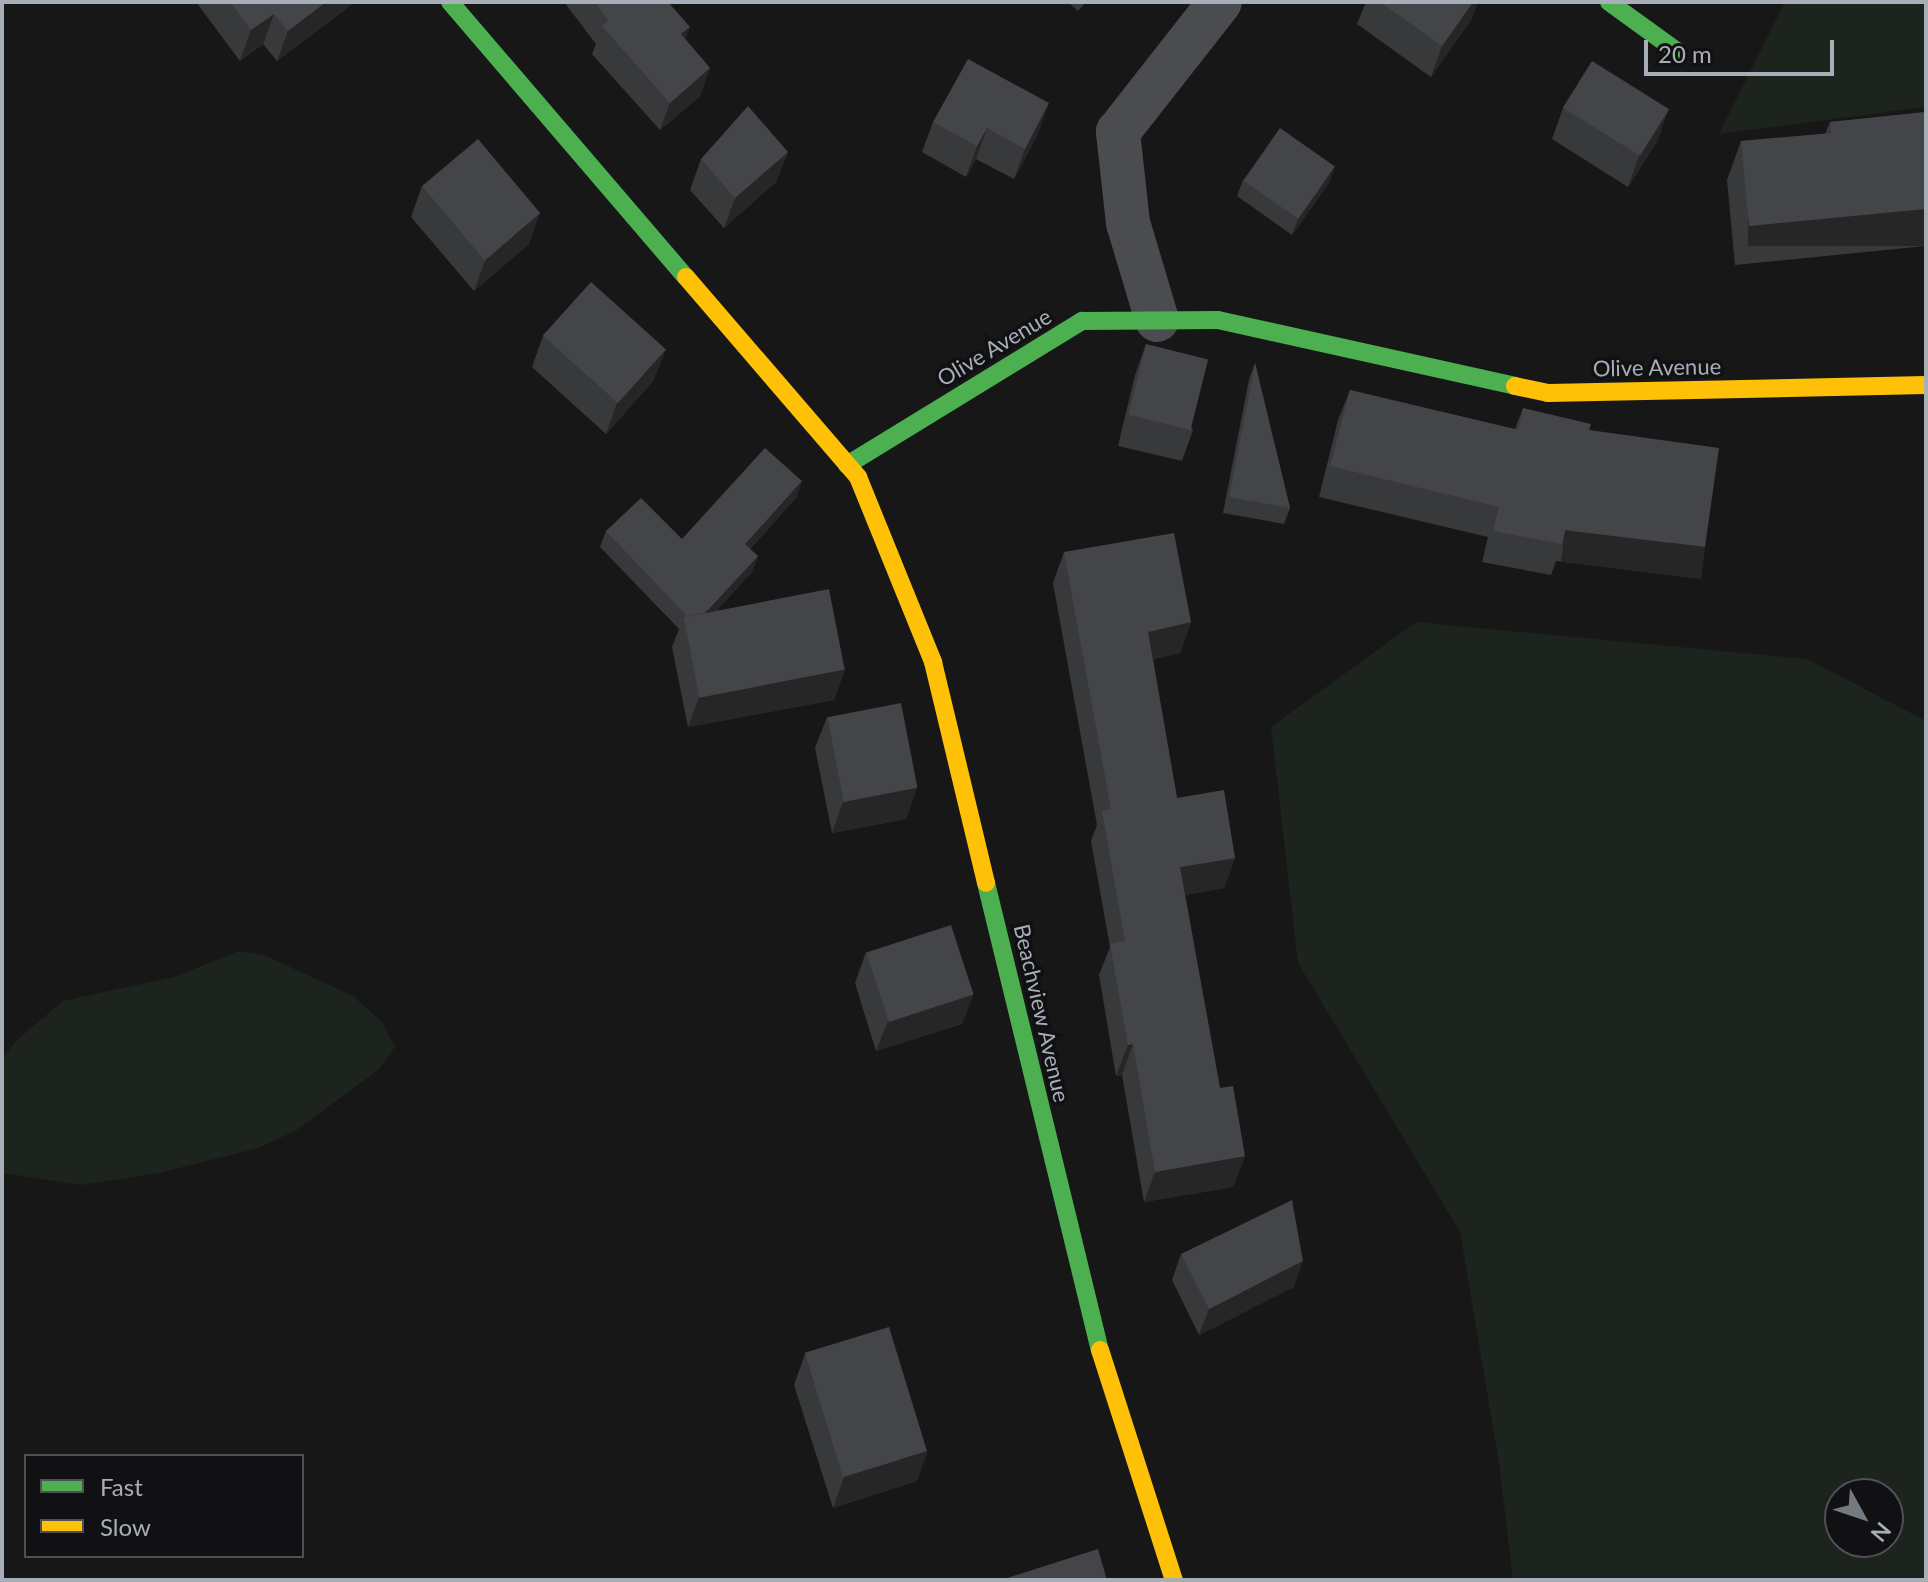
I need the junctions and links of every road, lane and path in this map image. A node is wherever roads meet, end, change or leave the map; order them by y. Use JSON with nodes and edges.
{"nodes":[{"id":1,"x":450,"y":2,"type":"edge"},
{"id":2,"x":1220,"y":2,"type":"edge"},
{"id":3,"x":1609,"y":2,"type":"edge"},
{"id":4,"x":1678,"y":52,"type":"dead end"},
{"id":5,"x":1157,"y":320,"type":"junction"},
{"id":6,"x":1926,"y":385,"type":"edge"},
{"id":7,"x":847,"y":465,"type":"junction"},
{"id":8,"x":1174,"y":1580,"type":"edge"}],
"edges":[{"from":1,"to":7,"type":"street"},
{"from":2,"to":5,"type":"street"},
{"from":3,"to":4,"type":"street"},
{"from":5,"to":6,"type":"street","name":"Olive Avenue"},
{"from":5,"to":7,"type":"street","name":"Olive Avenue"},
{"from":7,"to":8,"type":"street","name":"Beachview Avenue"}]}
